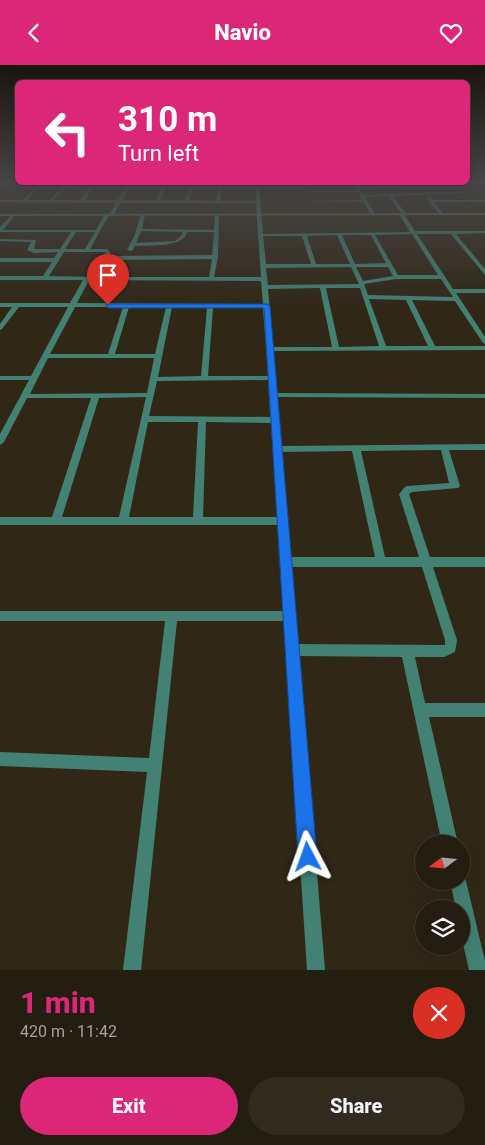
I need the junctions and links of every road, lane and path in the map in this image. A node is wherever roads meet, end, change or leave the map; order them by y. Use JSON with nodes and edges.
{"nodes":[{"id":1,"x":102,"y":225,"type":"edge"},
{"id":2,"x":139,"y":225,"type":"edge"},
{"id":3,"x":217,"y":225,"type":"edge"},
{"id":4,"x":261,"y":225,"type":"edge"},
{"id":5,"x":409,"y":225,"type":"edge"},
{"id":6,"x":0,"y":230,"type":"edge"},
{"id":7,"x":140,"y":230,"type":"junction"},
{"id":8,"x":185,"y":230,"type":"junction"},
{"id":9,"x":74,"y":231,"type":"junction"},
{"id":10,"x":98,"y":231,"type":"junction"},
{"id":11,"x":217,"y":231,"type":"junction"},
{"id":12,"x":452,"y":232,"type":"junction"},
{"id":13,"x":484,"y":232,"type":"edge"},
{"id":14,"x":372,"y":233,"type":"junction"},
{"id":15,"x":413,"y":233,"type":"junction"},
{"id":16,"x":304,"y":234,"type":"junction"},
{"id":17,"x":339,"y":234,"type":"junction"},
{"id":18,"x":262,"y":235,"type":"junction"},
{"id":19,"x":0,"y":240,"type":"edge"},
{"id":20,"x":133,"y":245,"type":"junction"},
{"id":21,"x":179,"y":249,"type":"junction"},
{"id":22,"x":63,"y":250,"type":"junction"},
{"id":23,"x":87,"y":250,"type":"junction"},
{"id":24,"x":215,"y":257,"type":"junction"},
{"id":25,"x":106,"y":258,"type":"junction"},
{"id":26,"x":126,"y":258,"type":"junction"},
{"id":27,"x":0,"y":260,"type":"edge"},
{"id":28,"x":57,"y":260,"type":"junction"},
{"id":29,"x":354,"y":265,"type":"junction"},
{"id":30,"x":388,"y":265,"type":"junction"},
{"id":31,"x":264,"y":266,"type":"junction"},
{"id":32,"x":314,"y":266,"type":"junction"},
{"id":33,"x":485,"y":273,"type":"edge"},
{"id":34,"x":396,"y":277,"type":"junction"},
{"id":35,"x":442,"y":277,"type":"junction"},
{"id":36,"x":0,"y":278,"type":"edge"},
{"id":37,"x":45,"y":278,"type":"junction"},
{"id":38,"x":91,"y":278,"type":"junction"},
{"id":39,"x":211,"y":279,"type":"junction"},
{"id":40,"x":265,"y":283,"type":"junction"},
{"id":41,"x":361,"y":285,"type":"junction"},
{"id":42,"x":323,"y":287,"type":"junction"},
{"id":43,"x":452,"y":291,"type":"junction"},
{"id":44,"x":485,"y":291,"type":"edge"},
{"id":45,"x":365,"y":297,"type":"junction"},
{"id":46,"x":408,"y":298,"type":"junction"},
{"id":47,"x":456,"y":299,"type":"junction"},
{"id":48,"x":0,"y":305,"type":"edge"},
{"id":49,"x":17,"y":305,"type":"junction"},
{"id":50,"x":72,"y":305,"type":"junction"},
{"id":51,"x":126,"y":306,"type":"junction"},
{"id":52,"x":170,"y":306,"type":"junction"},
{"id":53,"x":210,"y":306,"type":"junction"},
{"id":54,"x":267,"y":306,"type":"junction"},
{"id":55,"x":0,"y":328,"type":"edge"},
{"id":56,"x":485,"y":342,"type":"edge"},
{"id":57,"x":485,"y":347,"type":"edge"},
{"id":58,"x":336,"y":348,"type":"junction"},
{"id":59,"x":383,"y":348,"type":"junction"},
{"id":60,"x":432,"y":348,"type":"junction"},
{"id":61,"x":270,"y":349,"type":"junction"},
{"id":62,"x":46,"y":355,"type":"junction"},
{"id":63,"x":111,"y":356,"type":"junction"},
{"id":64,"x":158,"y":356,"type":"junction"},
{"id":65,"x":0,"y":378,"type":"edge"},
{"id":66,"x":34,"y":378,"type":"junction"},
{"id":67,"x":272,"y":378,"type":"junction"},
{"id":68,"x":154,"y":379,"type":"junction"},
{"id":69,"x":204,"y":379,"type":"junction"},
{"id":70,"x":25,"y":395,"type":"junction"},
{"id":71,"x":96,"y":395,"type":"junction"},
{"id":72,"x":150,"y":395,"type":"junction"},
{"id":73,"x":274,"y":395,"type":"junction"},
{"id":74,"x":485,"y":396,"type":"edge"},
{"id":75,"x":145,"y":419,"type":"junction"},
{"id":76,"x":202,"y":419,"type":"junction"},
{"id":77,"x":275,"y":420,"type":"junction"},
{"id":78,"x":0,"y":422,"type":"edge"},
{"id":79,"x":11,"y":422,"type":"junction"},
{"id":80,"x":0,"y":443,"type":"edge"},
{"id":81,"x":444,"y":447,"type":"junction"},
{"id":82,"x":278,"y":449,"type":"junction"},
{"id":83,"x":356,"y":449,"type":"junction"},
{"id":84,"x":484,"y":449,"type":"edge"},
{"id":85,"x":0,"y":521,"type":"edge"},
{"id":86,"x":56,"y":521,"type":"junction"},
{"id":87,"x":123,"y":521,"type":"junction"},
{"id":88,"x":198,"y":521,"type":"junction"},
{"id":89,"x":283,"y":521,"type":"junction"},
{"id":90,"x":286,"y":562,"type":"junction"},
{"id":91,"x":381,"y":562,"type":"junction"},
{"id":92,"x":427,"y":562,"type":"junction"},
{"id":93,"x":485,"y":562,"type":"edge"},
{"id":94,"x":0,"y":616,"type":"edge"},
{"id":95,"x":172,"y":616,"type":"junction"},
{"id":96,"x":290,"y":616,"type":"junction"},
{"id":97,"x":407,"y":650,"type":"junction"},
{"id":98,"x":292,"y":651,"type":"junction"},
{"id":99,"x":421,"y":710,"type":"junction"},
{"id":100,"x":485,"y":710,"type":"edge"},
{"id":101,"x":0,"y":759,"type":"edge"},
{"id":102,"x":155,"y":765,"type":"junction"},
{"id":103,"x":448,"y":835,"type":"edge"},
{"id":104,"x":460,"y":890,"type":"edge"},
{"id":105,"x":132,"y":970,"type":"edge"},
{"id":106,"x":316,"y":970,"type":"edge"},
{"id":107,"x":478,"y":970,"type":"edge"}],
"edges":[{"from":1,"to":10,"type":"street"},
{"from":2,"to":7,"type":"street"},
{"from":3,"to":11,"type":"street"},
{"from":4,"to":18,"type":"street"},
{"from":5,"to":15,"type":"street"},
{"from":6,"to":9,"type":"street"},
{"from":7,"to":8,"type":"street"},
{"from":7,"to":20,"type":"street"},
{"from":8,"to":11,"type":"street"},
{"from":8,"to":21,"type":"street"},
{"from":9,"to":10,"type":"street"},
{"from":9,"to":22,"type":"street"},
{"from":10,"to":23,"type":"street"},
{"from":11,"to":24,"type":"street"},
{"from":12,"to":13,"type":"street"},
{"from":12,"to":15,"type":"street"},
{"from":12,"to":33,"type":"street"},
{"from":14,"to":15,"type":"street"},
{"from":14,"to":17,"type":"street"},
{"from":14,"to":30,"type":"street"},
{"from":15,"to":35,"type":"street"},
{"from":16,"to":17,"type":"street"},
{"from":16,"to":18,"type":"street"},
{"from":16,"to":32,"type":"street"},
{"from":17,"to":29,"type":"street"},
{"from":18,"to":31,"type":"street"},
{"from":19,"to":22,"type":"street"},
{"from":20,"to":21,"type":"street"},
{"from":20,"to":26,"type":"street"},
{"from":21,"to":24,"type":"street"},
{"from":21,"to":26,"type":"street"},
{"from":22,"to":23,"type":"street"},
{"from":22,"to":28,"type":"street"},
{"from":23,"to":25,"type":"street"},
{"from":24,"to":39,"type":"street"},
{"from":25,"to":26,"type":"street"},
{"from":25,"to":38,"type":"street"},
{"from":27,"to":28,"type":"street"},
{"from":28,"to":37,"type":"street"},
{"from":29,"to":30,"type":"street"},
{"from":29,"to":32,"type":"street"},
{"from":29,"to":41,"type":"street"},
{"from":30,"to":34,"type":"street"},
{"from":31,"to":32,"type":"street"},
{"from":31,"to":40,"type":"street"},
{"from":34,"to":35,"type":"street"},
{"from":34,"to":41,"type":"street"},
{"from":35,"to":43,"type":"street"},
{"from":36,"to":37,"type":"street"},
{"from":37,"to":38,"type":"street"},
{"from":38,"to":39,"type":"street"},
{"from":38,"to":50,"type":"street"},
{"from":39,"to":40,"type":"street"},
{"from":40,"to":42,"type":"street"},
{"from":40,"to":54,"type":"street"},
{"from":41,"to":42,"type":"street"},
{"from":41,"to":45,"type":"street"},
{"from":42,"to":58,"type":"street"},
{"from":43,"to":44,"type":"street"},
{"from":43,"to":47,"type":"street"},
{"from":45,"to":46,"type":"street"},
{"from":45,"to":59,"type":"street"},
{"from":46,"to":47,"type":"street"},
{"from":46,"to":60,"type":"street"},
{"from":47,"to":56,"type":"street"},
{"from":48,"to":49,"type":"street"},
{"from":49,"to":50,"type":"street"},
{"from":49,"to":55,"type":"street"},
{"from":50,"to":51,"type":"street"},
{"from":50,"to":62,"type":"street"},
{"from":51,"to":52,"type":"street"},
{"from":51,"to":63,"type":"street"},
{"from":52,"to":53,"type":"street"},
{"from":52,"to":64,"type":"street"},
{"from":53,"to":54,"type":"street"},
{"from":53,"to":69,"type":"street"},
{"from":54,"to":61,"type":"street"},
{"from":57,"to":60,"type":"street"},
{"from":58,"to":59,"type":"street"},
{"from":58,"to":61,"type":"street"},
{"from":59,"to":60,"type":"street"},
{"from":61,"to":67,"type":"street"},
{"from":62,"to":63,"type":"street"},
{"from":62,"to":66,"type":"street"},
{"from":63,"to":64,"type":"street"},
{"from":64,"to":68,"type":"street"},
{"from":65,"to":66,"type":"street"},
{"from":66,"to":70,"type":"street"},
{"from":67,"to":69,"type":"street"},
{"from":67,"to":73,"type":"street"},
{"from":68,"to":69,"type":"street"},
{"from":68,"to":72,"type":"street"},
{"from":70,"to":71,"type":"street"},
{"from":70,"to":79,"type":"street"},
{"from":71,"to":72,"type":"street"},
{"from":71,"to":86,"type":"street"},
{"from":72,"to":75,"type":"street"},
{"from":73,"to":74,"type":"street"},
{"from":73,"to":77,"type":"street"},
{"from":75,"to":76,"type":"street"},
{"from":75,"to":87,"type":"street"},
{"from":76,"to":77,"type":"street"},
{"from":76,"to":88,"type":"street"},
{"from":77,"to":82,"type":"street"},
{"from":78,"to":79,"type":"street"},
{"from":79,"to":80,"type":"street"},
{"from":81,"to":83,"type":"street"},
{"from":81,"to":84,"type":"street"},
{"from":81,"to":92,"type":"street"},
{"from":82,"to":83,"type":"street"},
{"from":82,"to":89,"type":"street"},
{"from":83,"to":91,"type":"street"},
{"from":85,"to":86,"type":"street"},
{"from":86,"to":87,"type":"street"},
{"from":87,"to":88,"type":"street"},
{"from":88,"to":89,"type":"street"},
{"from":89,"to":90,"type":"street"},
{"from":90,"to":91,"type":"street"},
{"from":90,"to":96,"type":"street"},
{"from":91,"to":92,"type":"street"},
{"from":92,"to":93,"type":"street"},
{"from":92,"to":97,"type":"street"},
{"from":94,"to":95,"type":"street"},
{"from":95,"to":96,"type":"street"},
{"from":95,"to":102,"type":"street"},
{"from":96,"to":98,"type":"street"},
{"from":97,"to":98,"type":"street"},
{"from":97,"to":99,"type":"street"},
{"from":98,"to":106,"type":"street"},
{"from":99,"to":100,"type":"street"},
{"from":99,"to":103,"type":"street"},
{"from":101,"to":102,"type":"street"},
{"from":102,"to":105,"type":"street"},
{"from":104,"to":107,"type":"street"}]}
